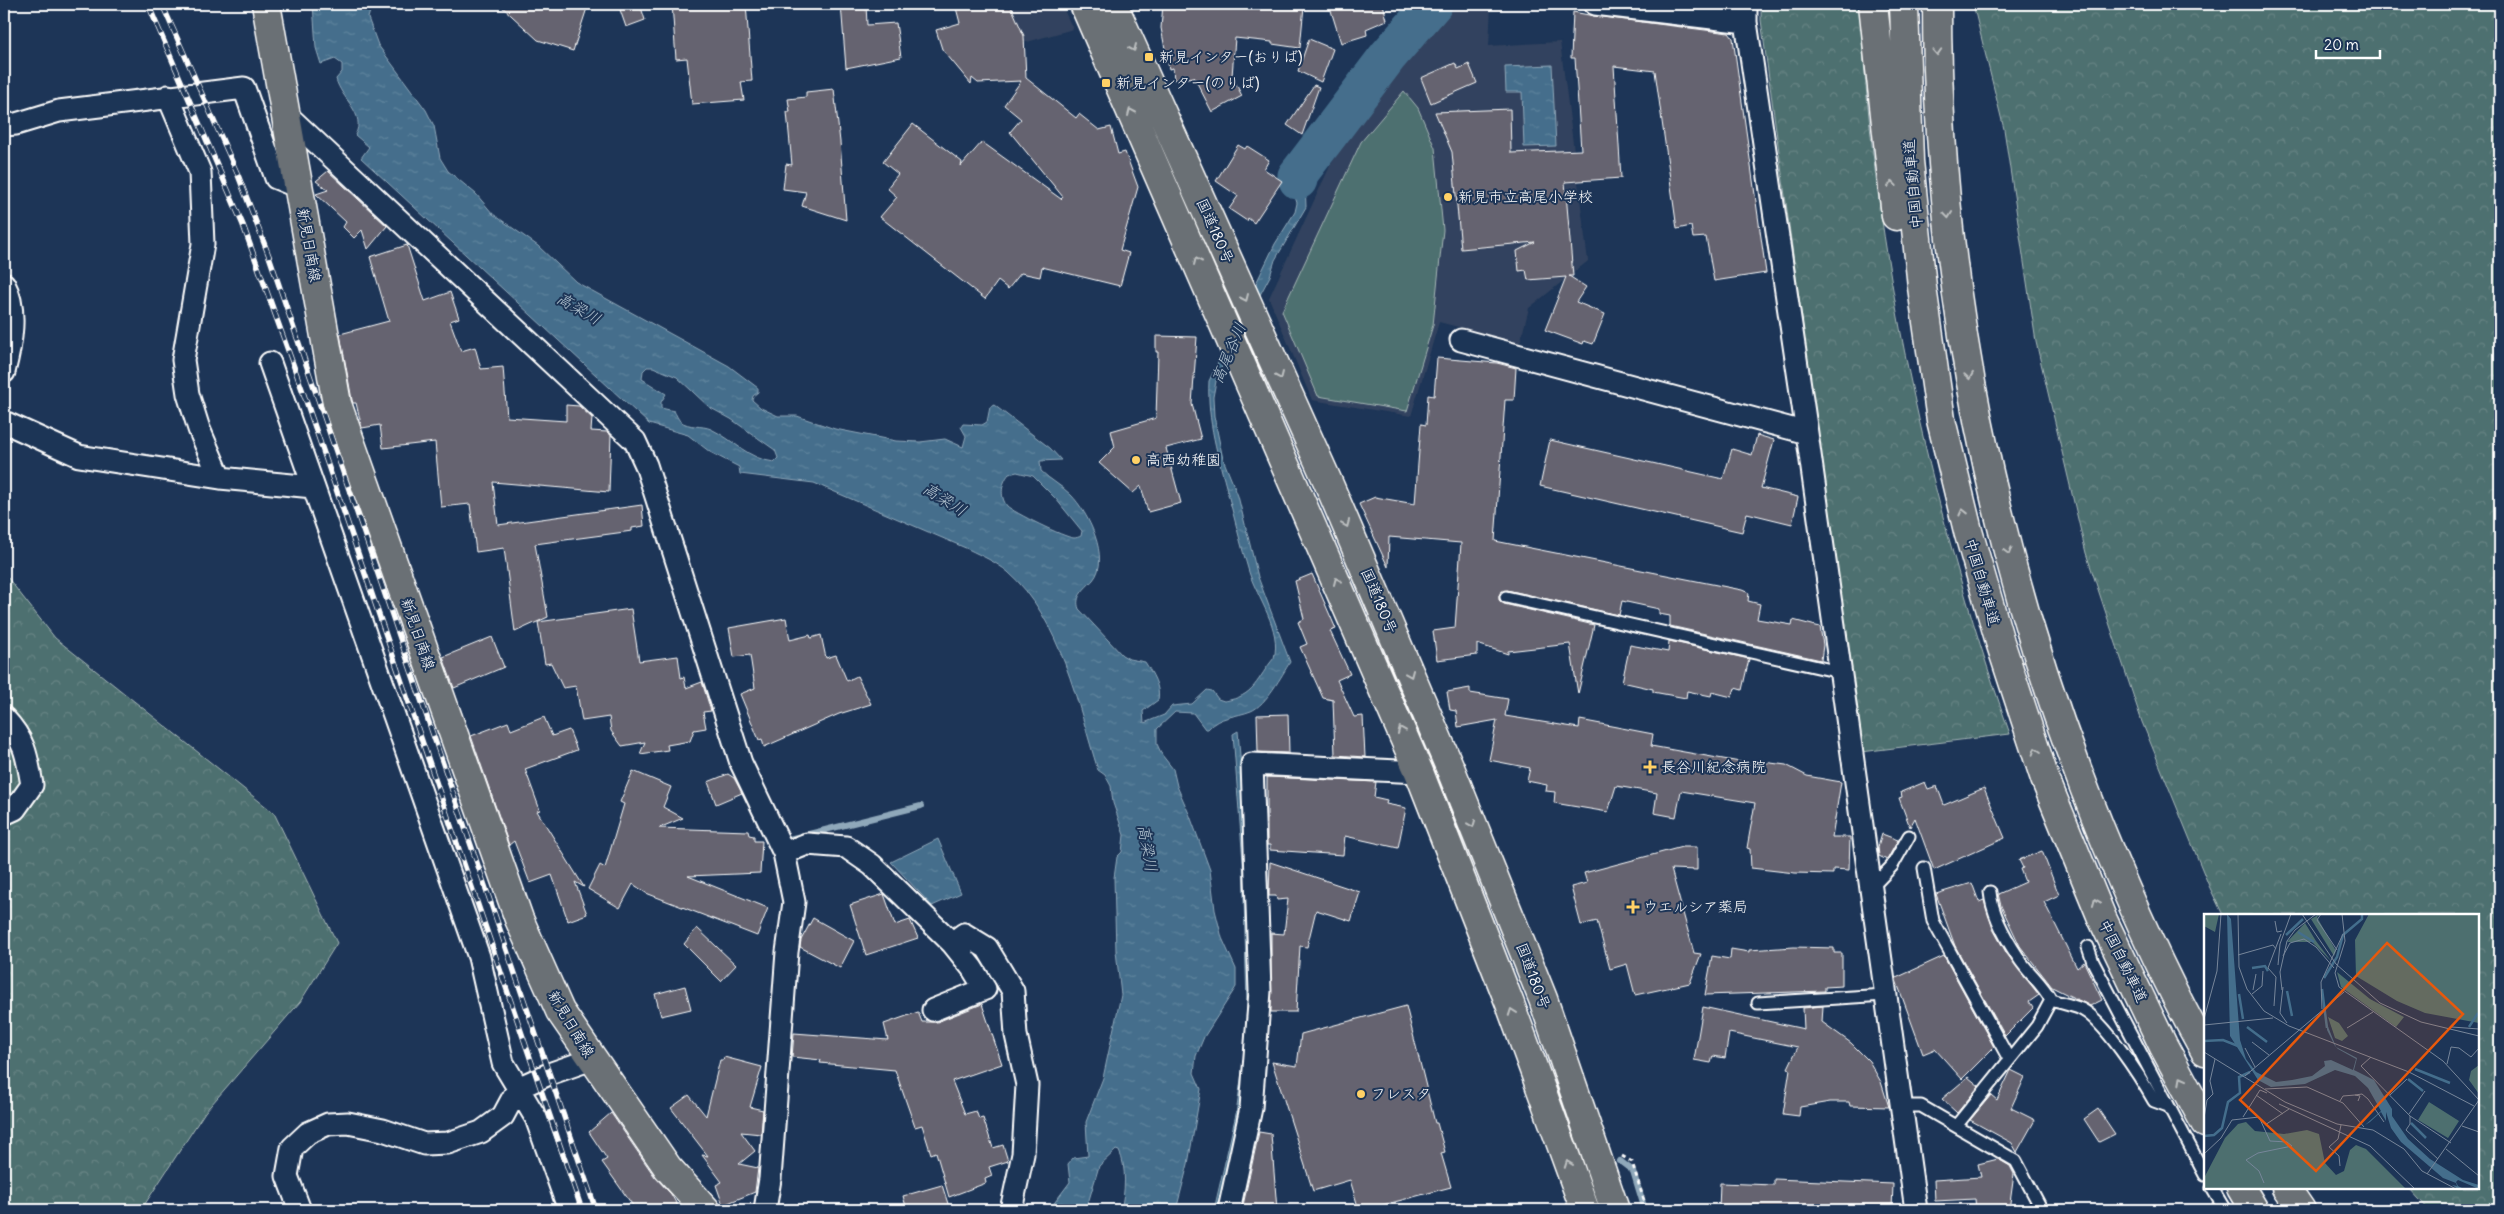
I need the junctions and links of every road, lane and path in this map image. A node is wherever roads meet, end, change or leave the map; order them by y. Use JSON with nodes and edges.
{"nodes":[{"id":1,"x":266,"y":4,"type":"edge"},
{"id":2,"x":1084,"y":4,"type":"edge"},
{"id":3,"x":1113,"y":4,"type":"edge"},
{"id":4,"x":1595,"y":4,"type":"edge"},
{"id":5,"x":1873,"y":4,"type":"edge"},
{"id":6,"x":1904,"y":4,"type":"edge"},
{"id":7,"x":1937,"y":4,"type":"edge"},
{"id":8,"x":1746,"y":13,"type":"edge"},
{"id":9,"x":168,"y":96,"type":"junction"},
{"id":10,"x":288,"y":116,"type":"junction"},
{"id":11,"x":4,"y":125,"type":"edge"},
{"id":12,"x":298,"y":187,"type":"junction"},
{"id":13,"x":4,"y":284,"type":"edge"},
{"id":14,"x":1461,"y":340,"type":"dead end"},
{"id":15,"x":270,"y":362,"type":"dead end"},
{"id":16,"x":4,"y":372,"type":"edge"},
{"id":17,"x":1941,"y":420,"type":"junction"},
{"id":18,"x":4,"y":422,"type":"edge"},
{"id":19,"x":1807,"y":433,"type":"junction"},
{"id":20,"x":220,"y":478,"type":"junction"},
{"id":21,"x":313,"y":487,"type":"junction"},
{"id":22,"x":1506,"y":597,"type":"dead end"},
{"id":23,"x":1840,"y":672,"type":"junction"},
{"id":24,"x":4,"y":718,"type":"edge"},
{"id":25,"x":1419,"y":772,"type":"junction"},
{"id":26,"x":4,"y":814,"type":"edge"},
{"id":27,"x":1909,"y":836,"type":"dead end"},
{"id":28,"x":784,"y":853,"type":"junction"},
{"id":29,"x":1924,"y":868,"type":"dead end"},
{"id":30,"x":1871,"y":889,"type":"junction"},
{"id":31,"x":1990,"y":892,"type":"dead end"},
{"id":32,"x":952,"y":943,"type":"junction"},
{"id":33,"x":2088,"y":947,"type":"dead end"},
{"id":34,"x":1885,"y":995,"type":"junction"},
{"id":35,"x":2051,"y":1000,"type":"junction"},
{"id":36,"x":1758,"y":1003,"type":"dead end"},
{"id":37,"x":932,"y":1010,"type":"dead end"},
{"id":38,"x":2204,"y":1049,"type":"edge"},
{"id":39,"x":2009,"y":1058,"type":"junction"},
{"id":40,"x":592,"y":1059,"type":"junction"},
{"id":41,"x":518,"y":1088,"type":"junction"},
{"id":42,"x":1901,"y":1106,"type":"junction"},
{"id":43,"x":2168,"y":1106,"type":"junction"},
{"id":44,"x":2204,"y":1121,"type":"edge"},
{"id":45,"x":1956,"y":1126,"type":"junction"},
{"id":46,"x":1618,"y":1155,"type":"dead end"},
{"id":47,"x":2204,"y":1173,"type":"edge"},
{"id":48,"x":2213,"y":1189,"type":"edge"},
{"id":49,"x":2242,"y":1189,"type":"edge"},
{"id":50,"x":2287,"y":1189,"type":"edge"},
{"id":51,"x":300,"y":1210,"type":"edge"},
{"id":52,"x":569,"y":1210,"type":"edge"},
{"id":53,"x":706,"y":1210,"type":"edge"},
{"id":54,"x":765,"y":1210,"type":"edge"},
{"id":55,"x":1012,"y":1210,"type":"edge"},
{"id":56,"x":1229,"y":1210,"type":"edge"},
{"id":57,"x":1584,"y":1210,"type":"edge"},
{"id":58,"x":1615,"y":1210,"type":"edge"},
{"id":59,"x":1647,"y":1210,"type":"edge"},
{"id":60,"x":1916,"y":1210,"type":"edge"},
{"id":61,"x":2042,"y":1210,"type":"edge"},
{"id":62,"x":2225,"y":1210,"type":"edge"},
{"id":63,"x":2254,"y":1210,"type":"edge"},
{"id":64,"x":2300,"y":1210,"type":"edge"}],
"edges":[{"from":1,"to":10,"type":"main road","name":"新見日南線"},
{"from":25,"to":2,"type":"main road","name":"国道180号","one_way":true},
{"from":3,"to":58,"type":"main road","name":"国道180号","one_way":true},
{"from":4,"to":8,"type":"street"},
{"from":17,"to":5,"type":"main road","one_way":true},
{"from":6,"to":17,"type":"main road","name":"中国自動車道"},
{"from":7,"to":38,"type":"main road","name":"中国自動車道","one_way":true},
{"from":8,"to":19,"type":"street"},
{"from":9,"to":11,"type":"street"},
{"from":9,"to":12,"type":"street"},
{"from":9,"to":20,"type":"street"},
{"from":10,"to":12,"type":"main road","name":"新見日南線"},
{"from":10,"to":28,"type":"street"},
{"from":12,"to":40,"type":"main road","name":"新見日南線"},
{"from":13,"to":16,"type":"street"},
{"from":14,"to":19,"type":"street"},
{"from":15,"to":21,"type":"street"},
{"from":44,"to":17,"type":"main road","name":"中国自動車道","one_way":true},
{"from":18,"to":20,"type":"street"},
{"from":19,"to":23,"type":"street"},
{"from":20,"to":21,"type":"street"},
{"from":21,"to":41,"type":"street"},
{"from":22,"to":23,"type":"lane"},
{"from":23,"to":30,"type":"street"},
{"from":24,"to":26,"type":"street"},
{"from":25,"to":56,"type":"street"},
{"from":57,"to":25,"type":"main road","name":"国道180号","one_way":true},
{"from":27,"to":30,"type":"lane"},
{"from":28,"to":32,"type":"street"},
{"from":28,"to":54,"type":"street"},
{"from":29,"to":39,"type":"lane"},
{"from":30,"to":34,"type":"street"},
{"from":31,"to":35,"type":"lane"},
{"from":32,"to":37,"type":"street"},
{"from":32,"to":55,"type":"street"},
{"from":33,"to":43,"type":"lane"},
{"from":34,"to":36,"type":"lane"},
{"from":34,"to":42,"type":"street"},
{"from":35,"to":39,"type":"lane"},
{"from":35,"to":43,"type":"lane"},
{"from":39,"to":45,"type":"lane"},
{"from":40,"to":41,"type":"street"},
{"from":40,"to":53,"type":"main road","name":"新見日南線"},
{"from":41,"to":51,"type":"street"},
{"from":41,"to":52,"type":"street"},
{"from":42,"to":45,"type":"lane"},
{"from":42,"to":60,"type":"street"},
{"from":43,"to":47,"type":"lane"},
{"from":45,"to":61,"type":"lane"},
{"from":46,"to":59,"type":"path"},
{"from":48,"to":62,"type":"lane"},
{"from":49,"to":63,"type":"main road"},
{"from":50,"to":64,"type":"main road"}]}
